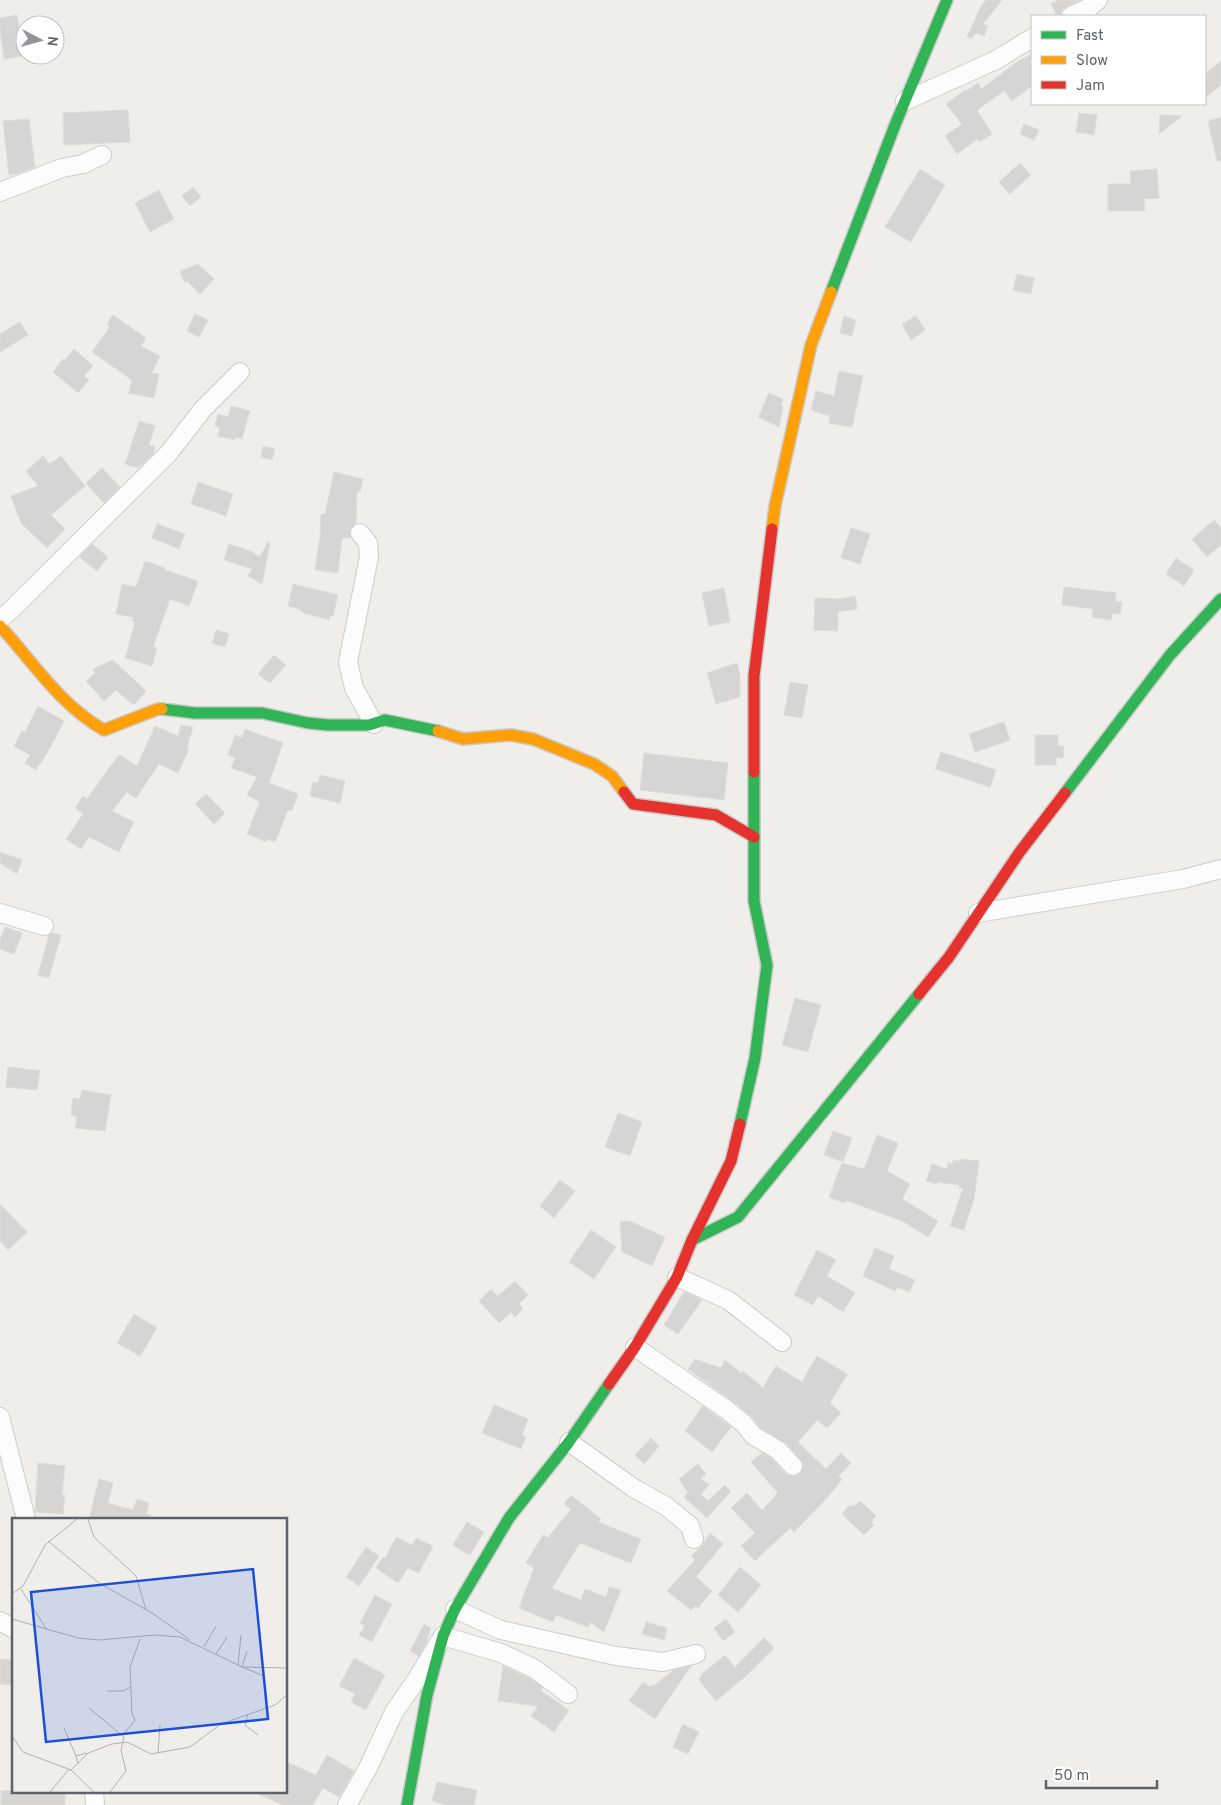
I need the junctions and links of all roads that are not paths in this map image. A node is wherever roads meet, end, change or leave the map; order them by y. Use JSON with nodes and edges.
{"nodes":[{"id":1,"x":947,"y":0,"type":"edge"},
{"id":2,"x":1098,"y":0,"type":"edge"},
{"id":3,"x":1073,"y":15,"type":"edge"},
{"id":4,"x":1031,"y":39,"type":"edge"},
{"id":5,"x":905,"y":101,"type":"junction"},
{"id":6,"x":102,"y":155,"type":"dead end"},
{"id":7,"x":0,"y":192,"type":"edge"},
{"id":8,"x":240,"y":372,"type":"dead end"},
{"id":9,"x":360,"y":533,"type":"dead end"},
{"id":10,"x":1221,"y":599,"type":"edge"},
{"id":11,"x":0,"y":619,"type":"edge"},
{"id":12,"x":0,"y":626,"type":"edge"},
{"id":13,"x":374,"y":724,"type":"junction"},
{"id":14,"x":754,"y":837,"type":"junction"},
{"id":15,"x":1221,"y":869,"type":"edge"},
{"id":16,"x":0,"y":913,"type":"edge"},
{"id":17,"x":978,"y":913,"type":"junction"},
{"id":18,"x":44,"y":926,"type":"dead end"},
{"id":19,"x":692,"y":1240,"type":"junction"},
{"id":20,"x":677,"y":1277,"type":"junction"},
{"id":21,"x":782,"y":1342,"type":"dead end"},
{"id":22,"x":636,"y":1347,"type":"junction"},
{"id":23,"x":0,"y":1418,"type":"edge"},
{"id":24,"x":569,"y":1442,"type":"junction"},
{"id":25,"x":793,"y":1466,"type":"dead end"},
{"id":26,"x":26,"y":1518,"type":"edge"},
{"id":27,"x":694,"y":1539,"type":"dead end"},
{"id":28,"x":455,"y":1609,"type":"junction"},
{"id":29,"x":0,"y":1621,"type":"edge"},
{"id":30,"x":12,"y":1628,"type":"edge"},
{"id":31,"x":444,"y":1636,"type":"junction"},
{"id":32,"x":696,"y":1654,"type":"dead end"},
{"id":33,"x":568,"y":1694,"type":"dead end"},
{"id":34,"x":94,"y":1792,"type":"edge"},
{"id":35,"x":96,"y":1805,"type":"edge"},
{"id":36,"x":347,"y":1805,"type":"edge"},
{"id":37,"x":407,"y":1805,"type":"edge"}],
"edges":[{"from":1,"to":5,"type":"street"},
{"from":2,"to":3,"type":"street"},
{"from":4,"to":5,"type":"street"},
{"from":5,"to":14,"type":"street"},
{"from":6,"to":7,"type":"street"},
{"from":8,"to":11,"type":"street"},
{"from":9,"to":13,"type":"street"},
{"from":10,"to":17,"type":"street"},
{"from":12,"to":13,"type":"street"},
{"from":13,"to":14,"type":"street"},
{"from":14,"to":19,"type":"street"},
{"from":15,"to":17,"type":"street"},
{"from":16,"to":18,"type":"street"},
{"from":17,"to":19,"type":"street"},
{"from":19,"to":20,"type":"street"},
{"from":20,"to":21,"type":"street"},
{"from":20,"to":22,"type":"street"},
{"from":22,"to":24,"type":"street"},
{"from":22,"to":25,"type":"street"},
{"from":23,"to":26,"type":"street"},
{"from":24,"to":27,"type":"street"},
{"from":24,"to":28,"type":"street"},
{"from":28,"to":31,"type":"street"},
{"from":28,"to":32,"type":"street"},
{"from":29,"to":30,"type":"street"},
{"from":31,"to":33,"type":"street"},
{"from":31,"to":36,"type":"street"},
{"from":31,"to":37,"type":"street"},
{"from":34,"to":35,"type":"street"}]}
